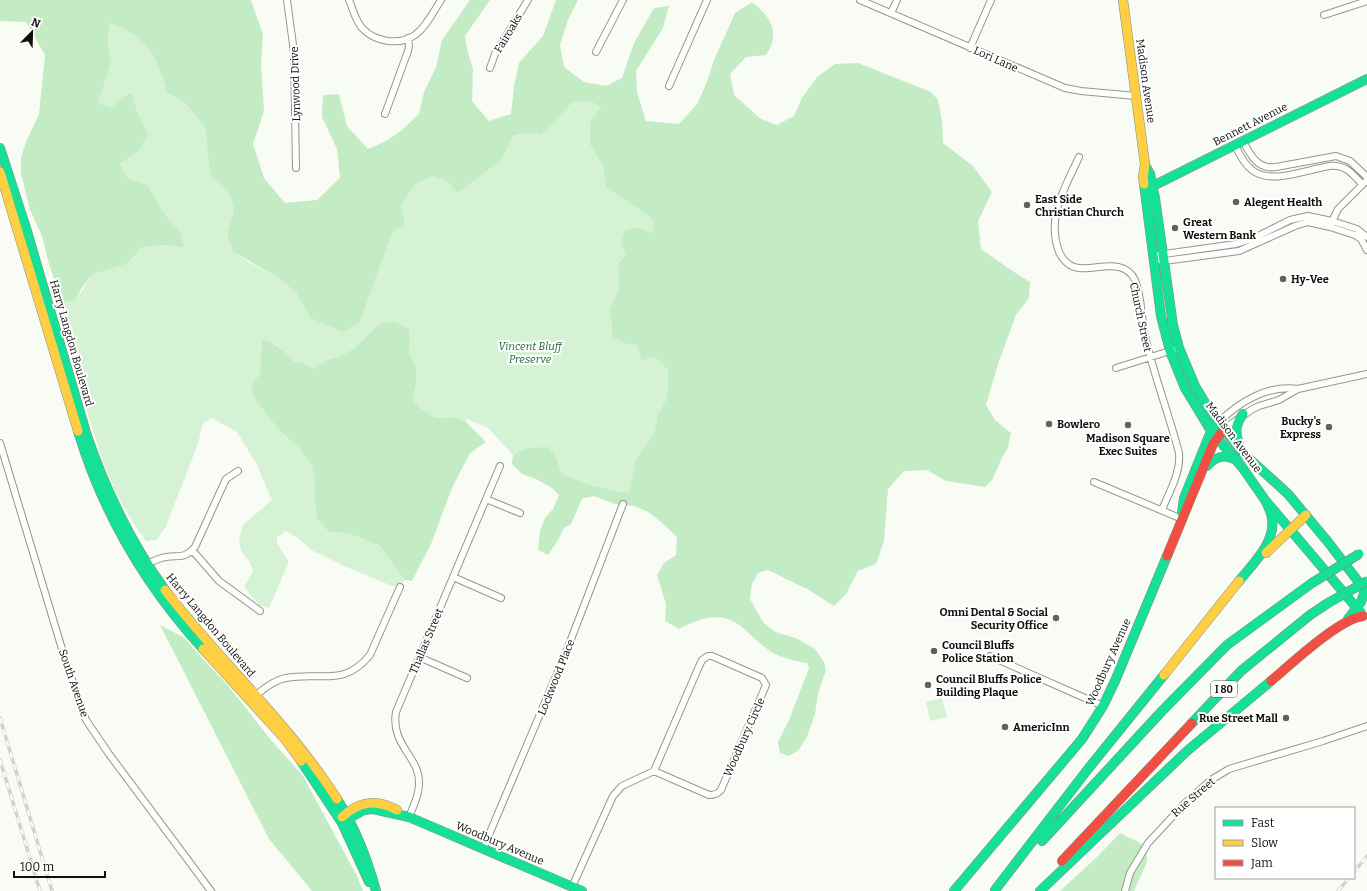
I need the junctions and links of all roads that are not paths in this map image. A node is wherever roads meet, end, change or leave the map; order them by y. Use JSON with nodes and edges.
{"nodes":[{"id":1,"x":287,"y":0,"type":"edge"},
{"id":2,"x":349,"y":0,"type":"edge"},
{"id":3,"x":441,"y":0,"type":"edge"},
{"id":4,"x":528,"y":0,"type":"edge"},
{"id":5,"x":623,"y":0,"type":"edge"},
{"id":6,"x":707,"y":0,"type":"edge"},
{"id":7,"x":860,"y":0,"type":"edge"},
{"id":8,"x":897,"y":0,"type":"edge"},
{"id":9,"x":991,"y":0,"type":"edge"},
{"id":10,"x":1123,"y":0,"type":"edge"},
{"id":11,"x":1367,"y":0,"type":"edge"},
{"id":12,"x":891,"y":13,"type":"junction"},
{"id":13,"x":1324,"y":15,"type":"dead end"},
{"id":14,"x":408,"y":38,"type":"junction"},
{"id":15,"x":970,"y":48,"type":"junction"},
{"id":16,"x":596,"y":52,"type":"dead end"},
{"id":17,"x":490,"y":68,"type":"dead end"},
{"id":18,"x":1367,"y":79,"type":"edge"},
{"id":19,"x":669,"y":86,"type":"dead end"},
{"id":20,"x":1136,"y":96,"type":"junction"},
{"id":21,"x":385,"y":114,"type":"dead end"},
{"id":22,"x":1239,"y":143,"type":"junction"},
{"id":23,"x":0,"y":148,"type":"edge"},
{"id":24,"x":1079,"y":157,"type":"dead end"},
{"id":25,"x":296,"y":168,"type":"dead end"},
{"id":26,"x":0,"y":172,"type":"edge"},
{"id":27,"x":1365,"y":180,"type":"edge"},
{"id":28,"x":1148,"y":187,"type":"junction"},
{"id":29,"x":1331,"y":224,"type":"junction"},
{"id":30,"x":1367,"y":237,"type":"edge"},
{"id":31,"x":1367,"y":250,"type":"edge"},
{"id":32,"x":1163,"y":258,"type":"junction"},
{"id":33,"x":1153,"y":259,"type":"junction"},
{"id":34,"x":1179,"y":348,"type":"junction"},
{"id":35,"x":1170,"y":351,"type":"junction"},
{"id":36,"x":1150,"y":357,"type":"junction"},
{"id":37,"x":1116,"y":368,"type":"dead end"},
{"id":38,"x":1367,"y":374,"type":"edge"},
{"id":39,"x":1298,"y":389,"type":"junction"},
{"id":40,"x":1243,"y":414,"type":"junction"},
{"id":41,"x":1221,"y":426,"type":"junction"},
{"id":42,"x":1214,"y":435,"type":"junction"},
{"id":43,"x":0,"y":443,"type":"edge"},
{"id":44,"x":1243,"y":453,"type":"junction"},
{"id":45,"x":1235,"y":460,"type":"junction"},
{"id":46,"x":500,"y":466,"type":"dead end"},
{"id":47,"x":238,"y":471,"type":"dead end"},
{"id":48,"x":1200,"y":478,"type":"junction"},
{"id":49,"x":1094,"y":482,"type":"dead end"},
{"id":50,"x":486,"y":499,"type":"junction"},
{"id":51,"x":1266,"y":500,"type":"junction"},
{"id":52,"x":624,"y":504,"type":"dead end"},
{"id":53,"x":1162,"y":510,"type":"junction"},
{"id":54,"x":520,"y":513,"type":"dead end"},
{"id":55,"x":1306,"y":515,"type":"junction"},
{"id":56,"x":1182,"y":518,"type":"junction"},
{"id":57,"x":1291,"y":529,"type":"junction"},
{"id":58,"x":192,"y":550,"type":"junction"},
{"id":59,"x":1363,"y":552,"type":"edge"},
{"id":60,"x":144,"y":566,"type":"junction"},
{"id":61,"x":1246,"y":572,"type":"junction"},
{"id":62,"x":453,"y":577,"type":"junction"},
{"id":63,"x":400,"y":587,"type":"dead end"},
{"id":64,"x":1366,"y":588,"type":"edge"},
{"id":65,"x":501,"y":598,"type":"dead end"},
{"id":66,"x":260,"y":611,"type":"dead end"},
{"id":67,"x":1362,"y":614,"type":"edge"},
{"id":68,"x":990,"y":656,"type":"dead end"},
{"id":69,"x":419,"y":657,"type":"junction"},
{"id":70,"x":467,"y":678,"type":"dead end"},
{"id":71,"x":253,"y":698,"type":"junction"},
{"id":72,"x":1103,"y":706,"type":"junction"},
{"id":73,"x":1367,"y":726,"type":"edge"},
{"id":74,"x":654,"y":772,"type":"junction"},
{"id":75,"x":338,"y":800,"type":"junction"},
{"id":76,"x":360,"y":808,"type":"junction"},
{"id":77,"x":345,"y":817,"type":"junction"},
{"id":78,"x":409,"y":817,"type":"junction"},
{"id":79,"x":355,"y":832,"type":"junction"},
{"id":80,"x":483,"y":849,"type":"junction"},
{"id":81,"x":572,"y":887,"type":"junction"},
{"id":82,"x":211,"y":891,"type":"edge"},
{"id":83,"x":375,"y":891,"type":"edge"},
{"id":84,"x":582,"y":891,"type":"edge"},
{"id":85,"x":954,"y":891,"type":"edge"},
{"id":86,"x":995,"y":891,"type":"edge"},
{"id":87,"x":1034,"y":891,"type":"edge"},
{"id":88,"x":1040,"y":891,"type":"edge"},
{"id":89,"x":1125,"y":891,"type":"edge"}],
"edges":[{"from":1,"to":25,"type":"street","name":"Lynwood Drive"},
{"from":2,"to":14,"type":"street"},
{"from":3,"to":14,"type":"street"},
{"from":4,"to":17,"type":"street","name":"Fairoaks"},
{"from":5,"to":16,"type":"street"},
{"from":6,"to":19,"type":"street"},
{"from":7,"to":12,"type":"street","name":"Lori Lane"},
{"from":8,"to":12,"type":"street"},
{"from":9,"to":15,"type":"street"},
{"from":10,"to":20,"type":"main road","name":"Madison Avenue"},
{"from":11,"to":13,"type":"street"},
{"from":12,"to":15,"type":"street","name":"Lori Lane"},
{"from":14,"to":21,"type":"street"},
{"from":15,"to":20,"type":"street","name":"Lori Lane"},
{"from":18,"to":22,"type":"main road","name":"Bennett Avenue"},
{"from":20,"to":28,"type":"main road","name":"Madison Avenue"},
{"from":22,"to":27,"type":"street"},
{"from":22,"to":27,"type":"street"},
{"from":22,"to":28,"type":"main road","name":"Bennett Avenue"},
{"from":23,"to":60,"type":"main road","name":"Harry Langdon Boulevard"},
{"from":24,"to":36,"type":"street","name":"Church Street"},
{"from":26,"to":60,"type":"main road","name":"Harry Langdon Boulevard"},
{"from":27,"to":29,"type":"street"},
{"from":28,"to":32,"type":"main road","name":"Madison Avenue"},
{"from":28,"to":33,"type":"main road","name":"Madison Avenue"},
{"from":29,"to":30,"type":"street"},
{"from":29,"to":31,"type":"street"},
{"from":29,"to":32,"type":"street"},
{"from":32,"to":33,"type":"street"},
{"from":32,"to":34,"type":"main road","name":"Madison Avenue"},
{"from":33,"to":35,"type":"main road","name":"Madison Avenue"},
{"from":34,"to":35,"type":"street"},
{"from":34,"to":41,"type":"main road","name":"Madison Avenue"},
{"from":35,"to":36,"type":"street"},
{"from":35,"to":42,"type":"main road","name":"Madison Avenue"},
{"from":36,"to":37,"type":"street"},
{"from":36,"to":53,"type":"street","name":"Church Street"},
{"from":38,"to":39,"type":"street"},
{"from":39,"to":40,"type":"street"},
{"from":39,"to":41,"type":"street"},
{"from":40,"to":41,"type":"street"},
{"from":40,"to":44,"type":"main road"},
{"from":41,"to":42,"type":"main road","name":"Woodbury Avenue"},
{"from":41,"to":44,"type":"main road","name":"Madison Avenue"},
{"from":42,"to":45,"type":"main road","name":"Madison Avenue"},
{"from":42,"to":48,"type":"main road","name":"Woodbury Avenue"},
{"from":42,"to":56,"type":"main road","name":"Woodbury Avenue"},
{"from":43,"to":82,"type":"street","name":"South Avenue"},
{"from":44,"to":55,"type":"main road","name":"Madison Avenue"},
{"from":45,"to":48,"type":"main road"},
{"from":45,"to":51,"type":"main road","name":"Madison Avenue"},
{"from":46,"to":50,"type":"street","name":"Thallas Street"},
{"from":47,"to":58,"type":"street"},
{"from":48,"to":56,"type":"main road","name":"Woodbury Avenue"},
{"from":49,"to":53,"type":"street"},
{"from":50,"to":54,"type":"street"},
{"from":50,"to":62,"type":"street","name":"Thallas Street"},
{"from":51,"to":57,"type":"main road","name":"Madison Avenue"},
{"from":51,"to":61,"type":"main road"},
{"from":52,"to":80,"type":"street","name":"Lockwood Place"},
{"from":53,"to":56,"type":"street"},
{"from":55,"to":57,"type":"main road"},
{"from":55,"to":64,"type":"main road","name":"Madison Avenue"},
{"from":56,"to":72,"type":"main road","name":"Woodbury Avenue"},
{"from":57,"to":61,"type":"main road"},
{"from":57,"to":67,"type":"main road","name":"Madison Avenue"},
{"from":58,"to":60,"type":"street"},
{"from":58,"to":66,"type":"street"},
{"from":59,"to":86,"type":"main road","number":"I 80","bridge":true},
{"from":60,"to":71,"type":"main road","name":"Harry Langdon Boulevard"},
{"from":61,"to":86,"type":"main road"},
{"from":62,"to":65,"type":"street"},
{"from":62,"to":69,"type":"street","name":"Thallas Street"},
{"from":63,"to":71,"type":"street"},
{"from":64,"to":67,"type":"main road"},
{"from":64,"to":87,"type":"main road","number":"I 80","bridge":true},
{"from":67,"to":88,"type":"main road"},
{"from":68,"to":72,"type":"street"},
{"from":69,"to":70,"type":"street"},
{"from":69,"to":78,"type":"street","name":"Thallas Street"},
{"from":71,"to":75,"type":"main road","name":"Harry Langdon Boulevard"},
{"from":71,"to":77,"type":"main road","name":"Harry Langdon Boulevard"},
{"from":72,"to":85,"type":"main road","name":"Woodbury Avenue"},
{"from":73,"to":89,"type":"street","name":"Rue Street"},
{"from":74,"to":74,"type":"street","name":"Woodbury Circle"},
{"from":74,"to":81,"type":"street"},
{"from":75,"to":76,"type":"main road"},
{"from":75,"to":77,"type":"main road","name":"Harry Langdon Boulevard"},
{"from":76,"to":77,"type":"main road","name":"Woodbury Avenue"},
{"from":76,"to":78,"type":"main road","name":"Woodbury Avenue"},
{"from":76,"to":79,"type":"main road"},
{"from":77,"to":79,"type":"main road","name":"Harry Langdon Boulevard"},
{"from":77,"to":83,"type":"main road","name":"Harry Langdon Boulevard"},
{"from":78,"to":80,"type":"main road","name":"Woodbury Avenue"},
{"from":79,"to":83,"type":"main road","name":"Harry Langdon Boulevard"},
{"from":80,"to":81,"type":"main road","name":"Woodbury Avenue"},
{"from":81,"to":84,"type":"main road","name":"Woodbury Avenue"}]}
